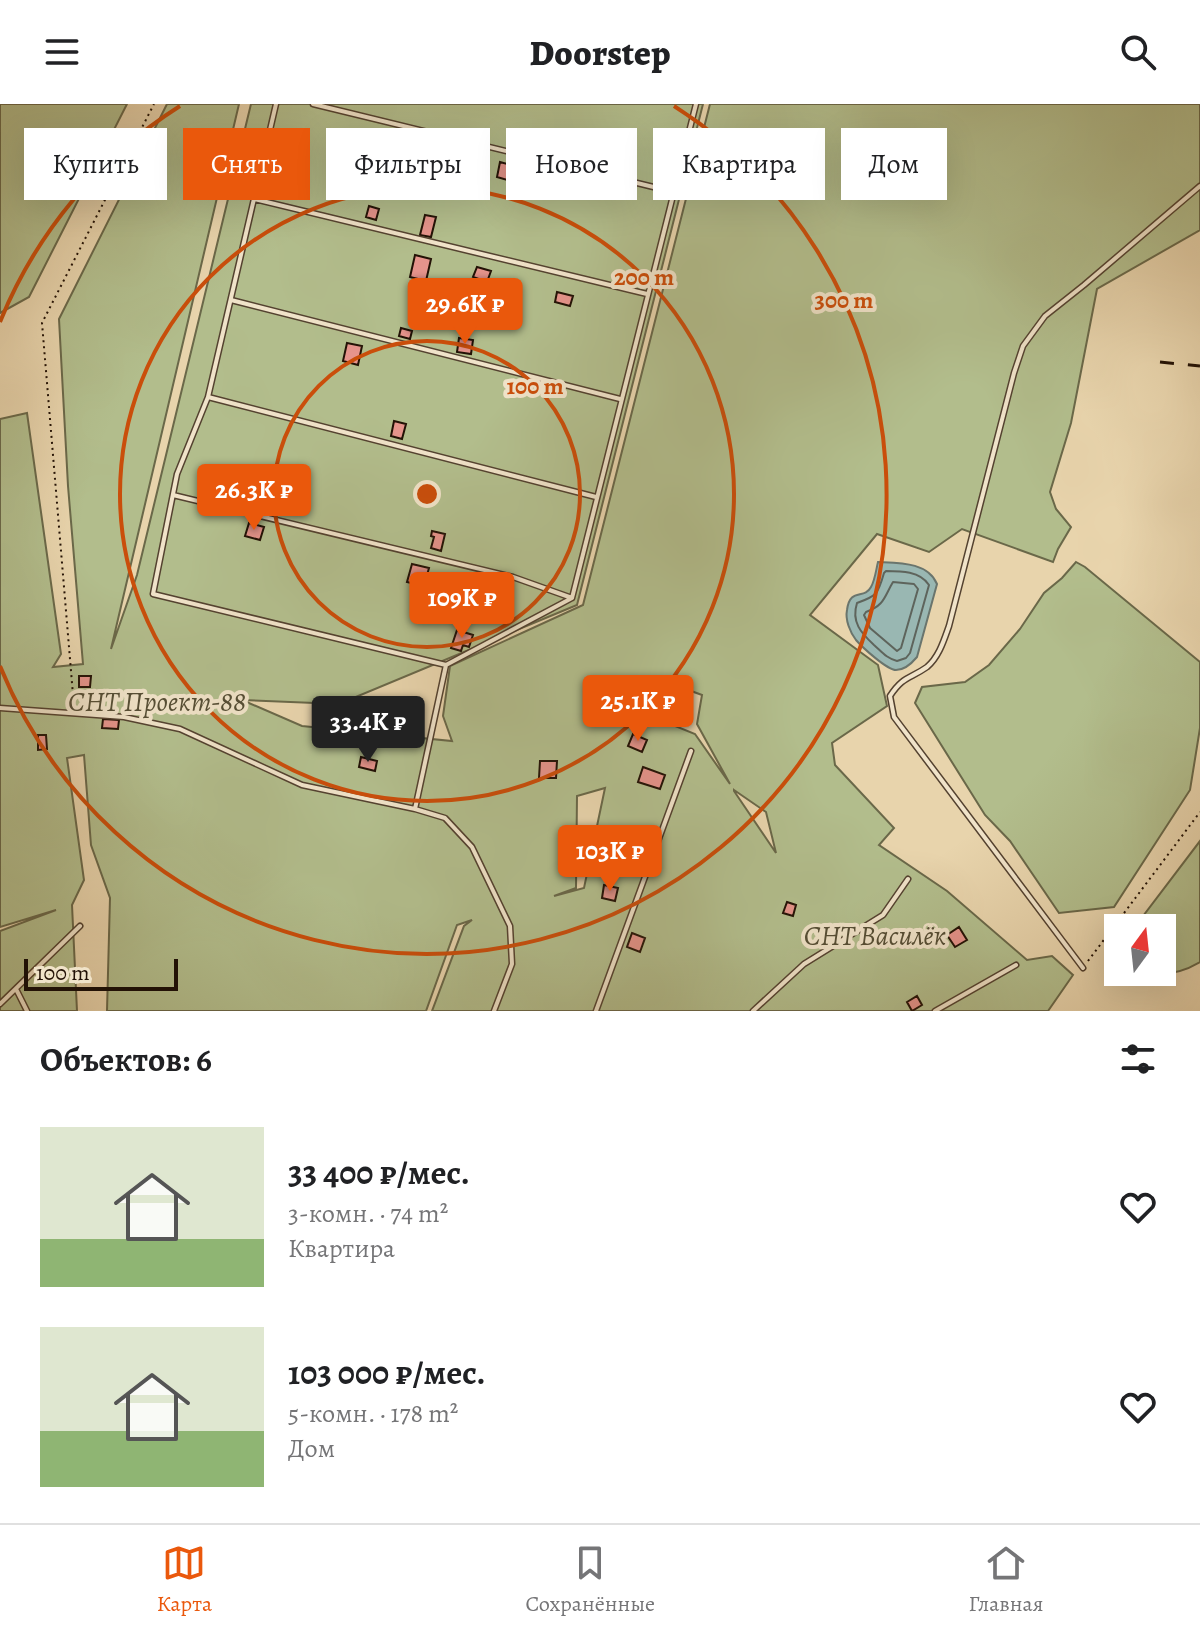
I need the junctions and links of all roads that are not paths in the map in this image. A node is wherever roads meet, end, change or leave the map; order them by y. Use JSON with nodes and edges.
{"nodes":[{"id":1,"x":276,"y":104,"type":"edge"},
{"id":2,"x":313,"y":104,"type":"edge"},
{"id":3,"x":696,"y":104,"type":"edge"},
{"id":4,"x":270,"y":128,"type":"edge"},
{"id":5,"x":690,"y":128,"type":"edge"},
{"id":6,"x":1200,"y":186,"type":"edge"},
{"id":7,"x":653,"y":187,"type":"edge"},
{"id":8,"x":254,"y":200,"type":"edge"},
{"id":9,"x":258,"y":200,"type":"edge"},
{"id":10,"x":672,"y":200,"type":"edge"},
{"id":11,"x":647,"y":294,"type":"junction"},
{"id":12,"x":231,"y":300,"type":"junction"},
{"id":13,"x":208,"y":397,"type":"junction"},
{"id":14,"x":621,"y":399,"type":"junction"},
{"id":15,"x":173,"y":495,"type":"junction"},
{"id":16,"x":596,"y":497,"type":"junction"},
{"id":17,"x":572,"y":598,"type":"junction"},
{"id":18,"x":446,"y":665,"type":"junction"},
{"id":19,"x":0,"y":708,"type":"edge"},
{"id":20,"x":691,"y":751,"type":"dead end"},
{"id":21,"x":415,"y":809,"type":"junction"},
{"id":22,"x":908,"y":879,"type":"dead end"},
{"id":23,"x":80,"y":926,"type":"dead end"},
{"id":24,"x":1016,"y":965,"type":"dead end"},
{"id":25,"x":1083,"y":968,"type":"road end"},
{"id":26,"x":16,"y":989,"type":"junction"},
{"id":27,"x":0,"y":1004,"type":"edge"},
{"id":28,"x":27,"y":1011,"type":"edge"},
{"id":29,"x":494,"y":1011,"type":"edge"},
{"id":30,"x":596,"y":1011,"type":"edge"},
{"id":31,"x":753,"y":1011,"type":"edge"},
{"id":32,"x":935,"y":1011,"type":"edge"}],
"edges":[{"from":1,"to":4,"type":"lane"},
{"from":2,"to":7,"type":"lane"},
{"from":3,"to":5,"type":"lane"},
{"from":6,"to":25,"type":"lane"},
{"from":8,"to":12,"type":"lane"},
{"from":9,"to":11,"type":"lane"},
{"from":10,"to":11,"type":"lane"},
{"from":11,"to":14,"type":"lane"},
{"from":12,"to":13,"type":"lane"},
{"from":12,"to":14,"type":"lane"},
{"from":13,"to":15,"type":"lane"},
{"from":13,"to":16,"type":"lane"},
{"from":14,"to":16,"type":"lane"},
{"from":15,"to":17,"type":"lane"},
{"from":15,"to":18,"type":"lane"},
{"from":16,"to":17,"type":"lane"},
{"from":17,"to":18,"type":"lane"},
{"from":18,"to":21,"type":"lane"},
{"from":19,"to":21,"type":"lane"},
{"from":20,"to":30,"type":"lane"},
{"from":21,"to":29,"type":"lane"},
{"from":22,"to":31,"type":"lane"},
{"from":23,"to":26,"type":"lane"},
{"from":24,"to":32,"type":"lane"},
{"from":26,"to":27,"type":"lane"},
{"from":26,"to":28,"type":"lane"}]}
